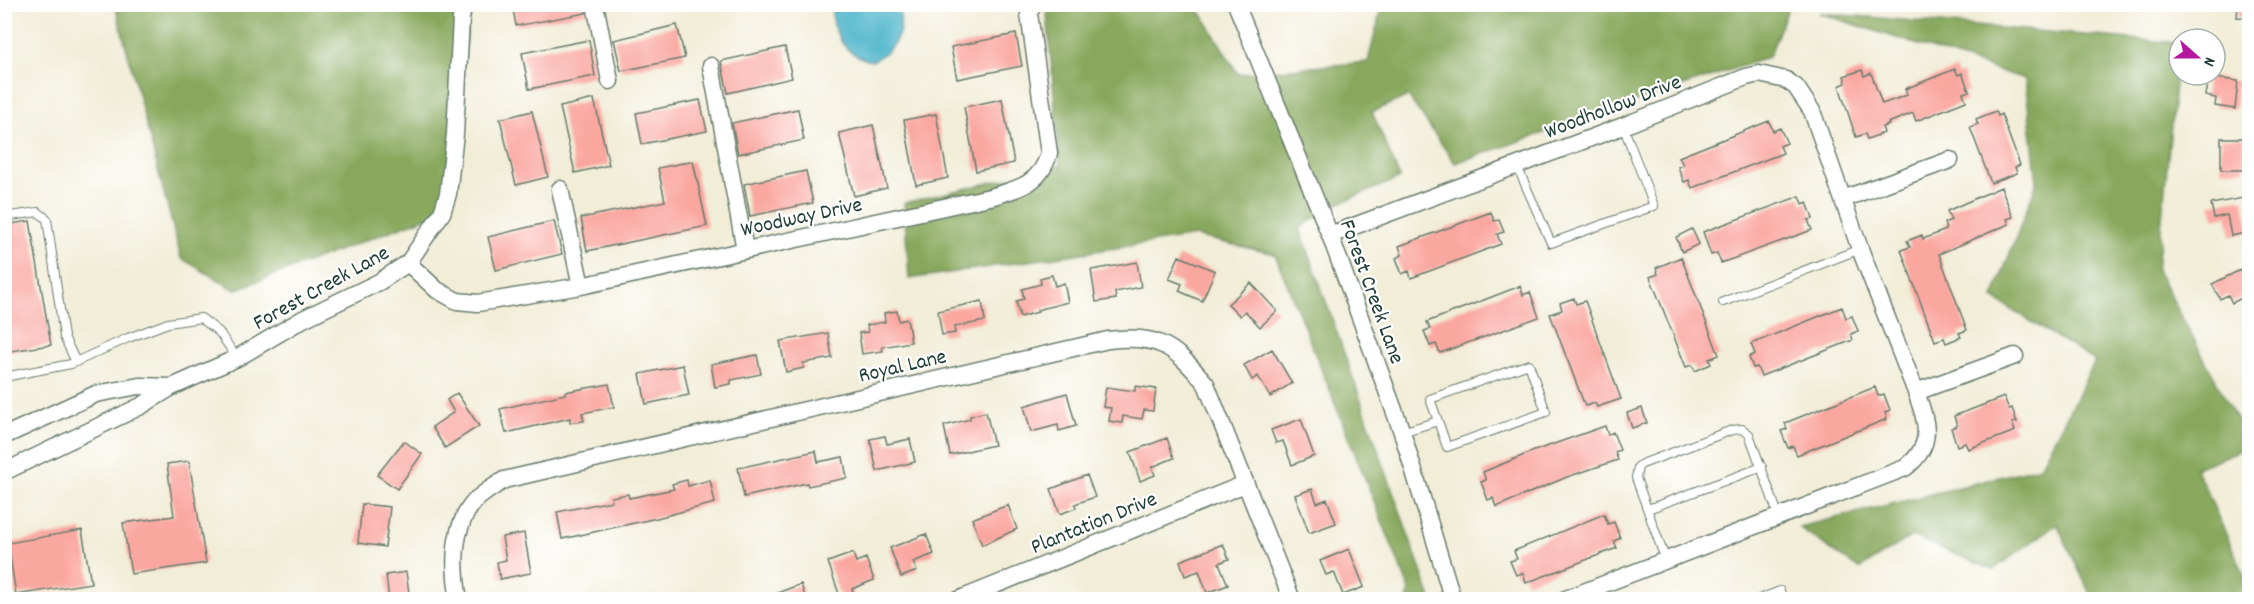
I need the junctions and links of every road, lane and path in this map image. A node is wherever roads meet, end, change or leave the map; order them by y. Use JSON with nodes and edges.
{"nodes":[{"id":1,"x":464,"y":4,"type":"edge"},
{"id":2,"x":595,"y":4,"type":"edge"},
{"id":3,"x":1033,"y":4,"type":"edge"},
{"id":4,"x":1236,"y":4,"type":"edge"},
{"id":5,"x":711,"y":66,"type":"dead end"},
{"id":6,"x":610,"y":81,"type":"dead end"},
{"id":7,"x":1623,"y":126,"type":"junction"},
{"id":8,"x":1950,"y":160,"type":"dead end"},
{"id":9,"x":1517,"y":166,"type":"junction"},
{"id":10,"x":560,"y":189,"type":"dead end"},
{"id":11,"x":1843,"y":199,"type":"junction"},
{"id":12,"x":4,"y":217,"type":"edge"},
{"id":13,"x":1330,"y":235,"type":"junction"},
{"id":14,"x":1860,"y":249,"type":"junction"},
{"id":15,"x":745,"y":250,"type":"junction"},
{"id":16,"x":408,"y":263,"type":"junction"},
{"id":17,"x":581,"y":286,"type":"junction"},
{"id":18,"x":1724,"y":302,"type":"dead end"},
{"id":19,"x":2015,"y":356,"type":"dead end"},
{"id":20,"x":237,"y":358,"type":"junction"},
{"id":21,"x":76,"y":362,"type":"junction"},
{"id":22,"x":4,"y":376,"type":"edge"},
{"id":23,"x":172,"y":387,"type":"junction"},
{"id":24,"x":1916,"y":392,"type":"junction"},
{"id":25,"x":1438,"y":421,"type":"junction"},
{"id":26,"x":1402,"y":432,"type":"junction"},
{"id":27,"x":4,"y":436,"type":"edge"},
{"id":28,"x":1762,"y":467,"type":"junction"},
{"id":29,"x":4,"y":472,"type":"edge"},
{"id":30,"x":1245,"y":484,"type":"junction"},
{"id":31,"x":1648,"y":509,"type":"junction"},
{"id":32,"x":1779,"y":517,"type":"junction"},
{"id":33,"x":1666,"y":561,"type":"junction"},
{"id":34,"x":459,"y":600,"type":"edge"},
{"id":35,"x":958,"y":600,"type":"edge"},
{"id":36,"x":1292,"y":600,"type":"edge"},
{"id":37,"x":1453,"y":600,"type":"edge"},
{"id":38,"x":1563,"y":600,"type":"edge"},
{"id":39,"x":1757,"y":600,"type":"edge"},
{"id":40,"x":1783,"y":600,"type":"edge"}],
"edges":[{"from":1,"to":16,"type":"street","name":"Forest Creek Lane"},
{"from":2,"to":6,"type":"street"},
{"from":3,"to":15,"type":"street","name":"Woodway Drive"},
{"from":4,"to":13,"type":"street","name":"Forest Creek Lane"},
{"from":5,"to":15,"type":"street"},
{"from":7,"to":9,"type":"street","name":"Woodhollow Drive"},
{"from":7,"to":9,"type":"lane"},
{"from":7,"to":11,"type":"street","name":"Woodhollow Drive"},
{"from":8,"to":11,"type":"street"},
{"from":9,"to":13,"type":"street","name":"Woodhollow Drive"},
{"from":10,"to":17,"type":"street"},
{"from":11,"to":14,"type":"street","name":"Woodhollow Drive"},
{"from":12,"to":21,"type":"lane"},
{"from":13,"to":26,"type":"street","name":"Forest Creek Lane"},
{"from":14,"to":18,"type":"lane"},
{"from":14,"to":24,"type":"street","name":"Woodhollow Drive"},
{"from":15,"to":17,"type":"street","name":"Woodway Drive"},
{"from":16,"to":17,"type":"street","name":"Woodway Drive"},
{"from":16,"to":20,"type":"street","name":"Forest Creek Lane"},
{"from":19,"to":24,"type":"street"},
{"from":20,"to":21,"type":"lane"},
{"from":20,"to":23,"type":"street","name":"Forest Creek Lane"},
{"from":21,"to":22,"type":"lane"},
{"from":23,"to":27,"type":"street","name":"Forest Creek Lane"},
{"from":23,"to":29,"type":"street","name":"Forest Creek Lane"},
{"from":24,"to":32,"type":"street","name":"Woodhollow Drive"},
{"from":25,"to":25,"type":"lane"},
{"from":25,"to":26,"type":"lane"},
{"from":26,"to":37,"type":"street","name":"Forest Creek Lane"},
{"from":28,"to":31,"type":"lane"},
{"from":28,"to":31,"type":"lane"},
{"from":28,"to":32,"type":"lane"},
{"from":30,"to":34,"type":"street","name":"Royal Lane"},
{"from":30,"to":35,"type":"street","name":"Plantation Drive"},
{"from":30,"to":36,"type":"street","name":"Royal Lane"},
{"from":31,"to":33,"type":"lane"},
{"from":32,"to":33,"type":"street","name":"Woodhollow Drive"},
{"from":33,"to":38,"type":"street","name":"Woodhollow Drive"},
{"from":39,"to":40,"type":"lane"}]}
